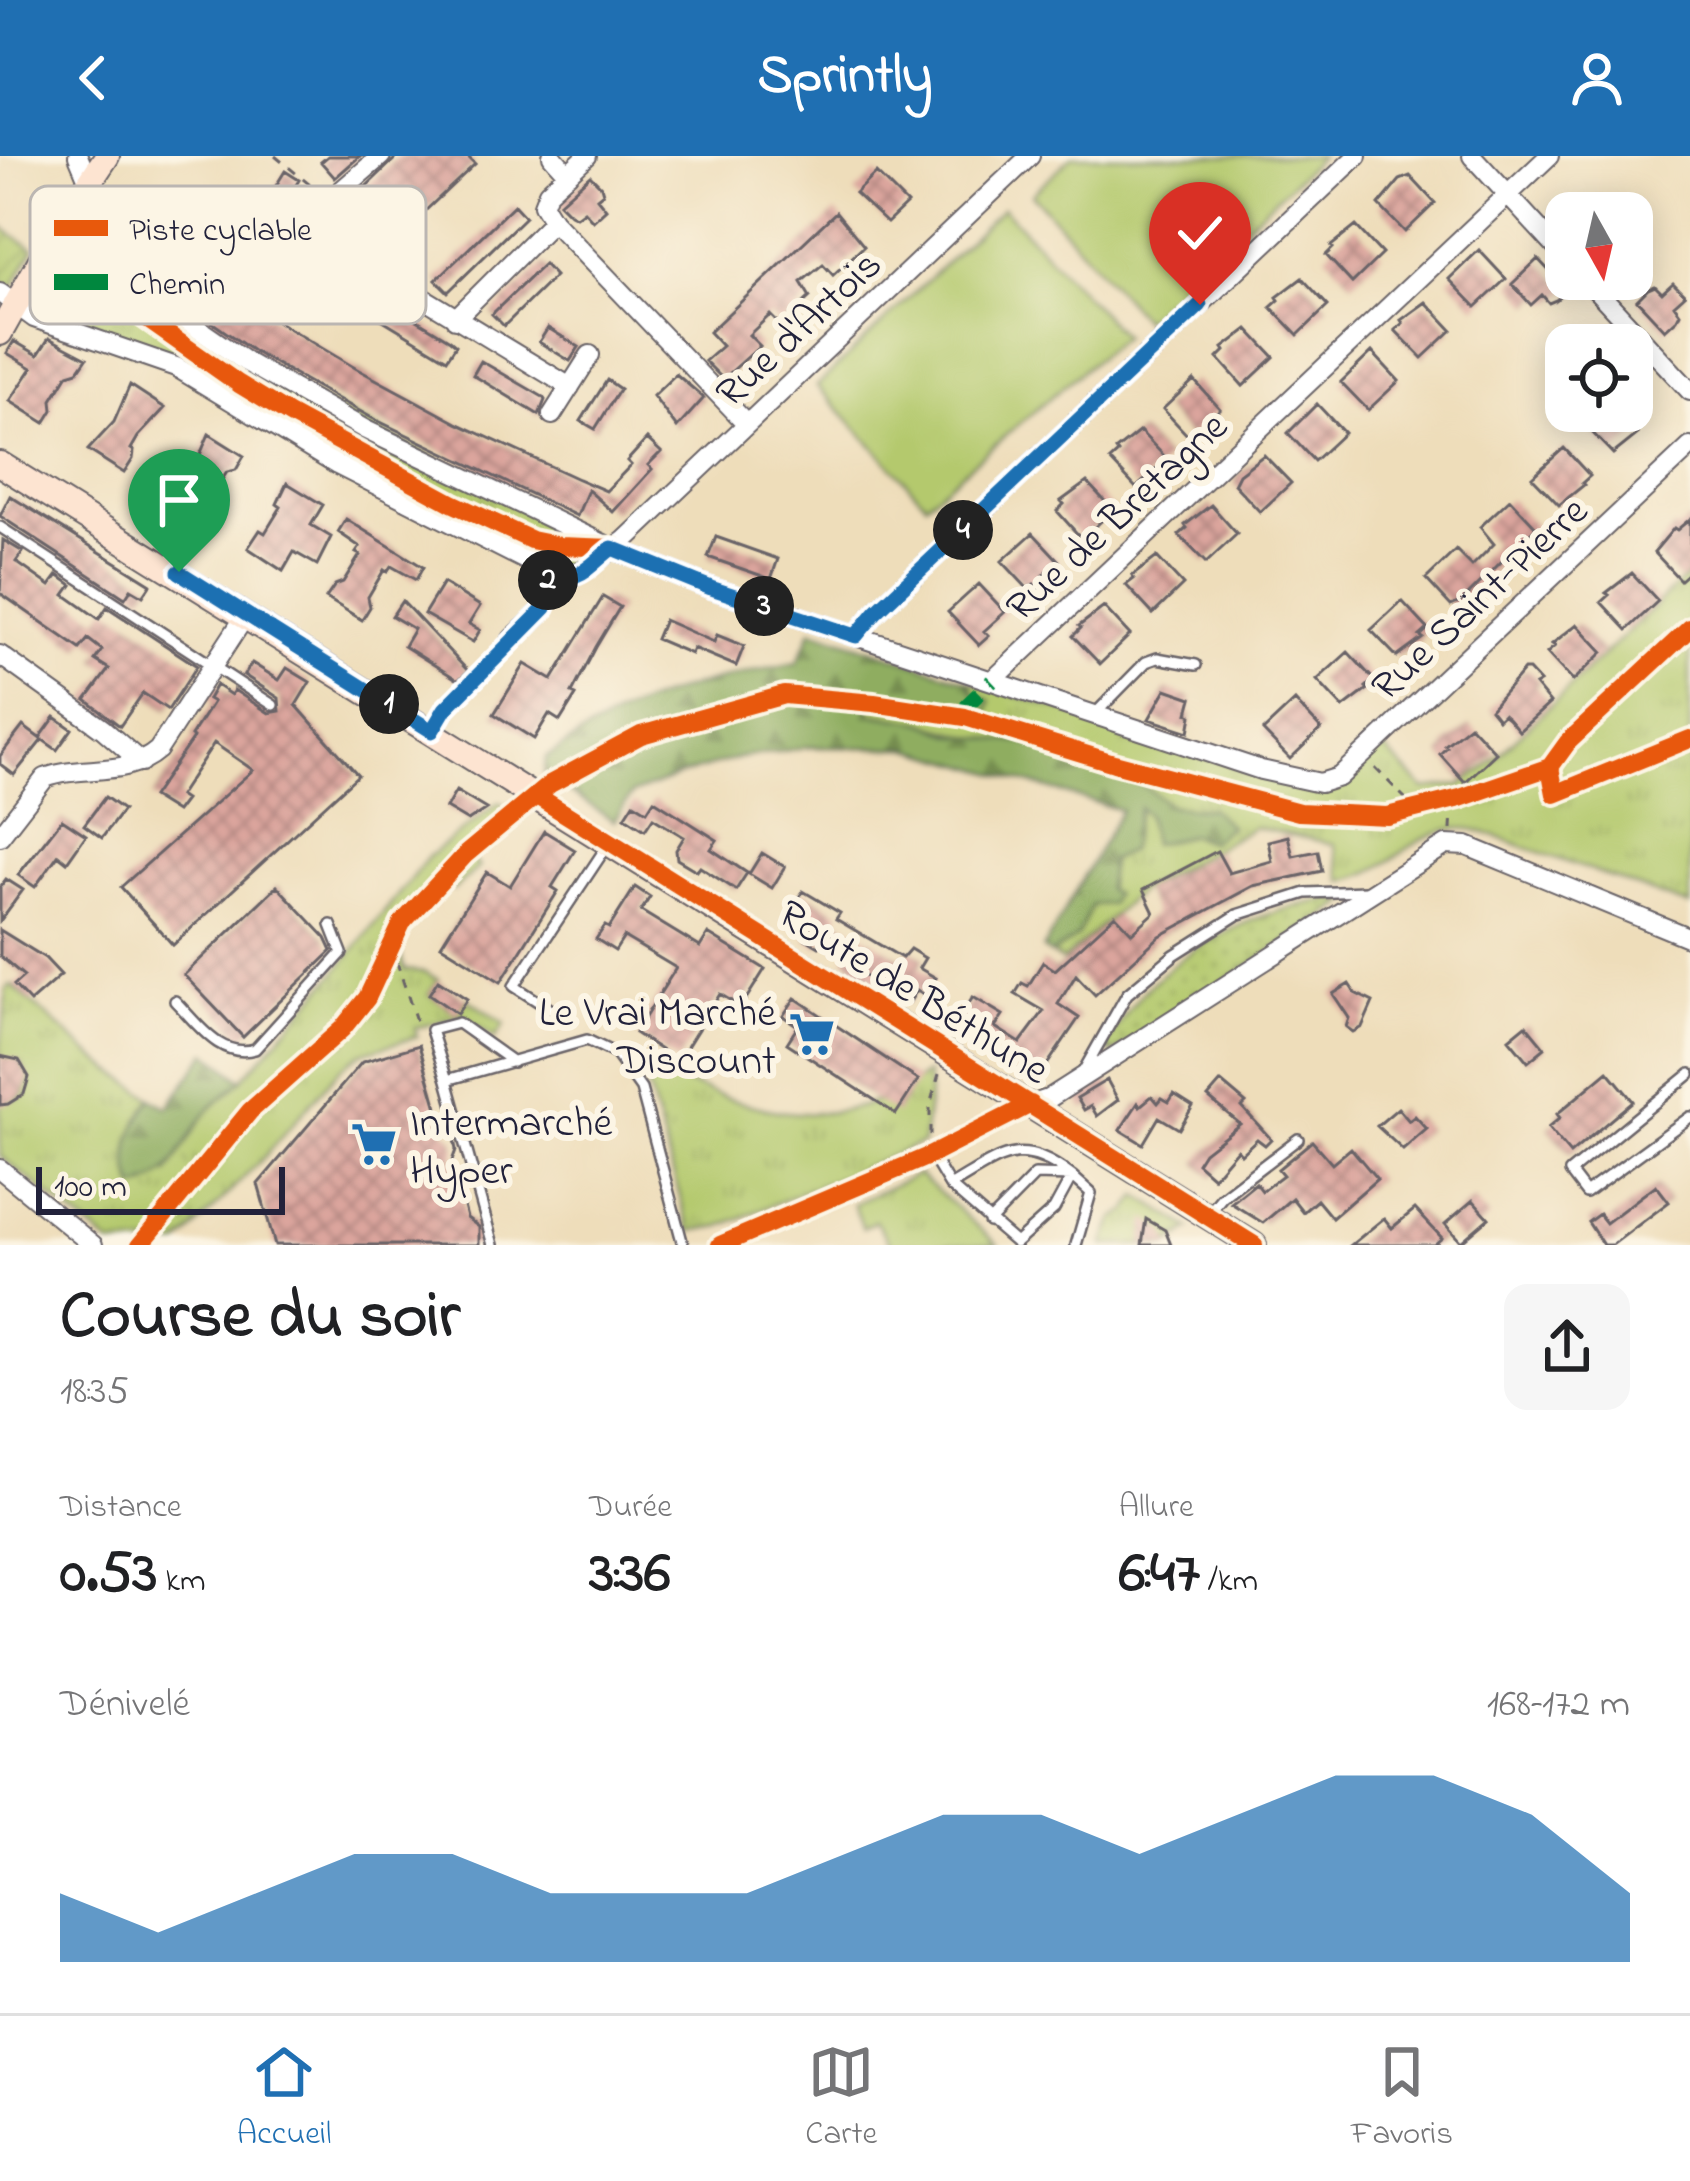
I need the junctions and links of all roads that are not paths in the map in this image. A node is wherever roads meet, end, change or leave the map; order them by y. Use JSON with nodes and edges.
{"nodes":[{"id":1,"x":78,"y":156,"type":"edge"},
{"id":2,"x":107,"y":156,"type":"edge"},
{"id":3,"x":381,"y":156,"type":"edge"},
{"id":4,"x":552,"y":156,"type":"edge"},
{"id":5,"x":587,"y":156,"type":"edge"},
{"id":6,"x":1030,"y":156,"type":"edge"},
{"id":7,"x":1357,"y":156,"type":"edge"},
{"id":8,"x":1472,"y":156,"type":"edge"},
{"id":9,"x":1549,"y":156,"type":"edge"},
{"id":10,"x":568,"y":174,"type":"junction"},
{"id":11,"x":89,"y":182,"type":"junction"},
{"id":12,"x":86,"y":186,"type":"edge"},
{"id":13,"x":346,"y":186,"type":"edge"},
{"id":14,"x":1508,"y":195,"type":"junction"},
{"id":15,"x":548,"y":213,"type":"junction"},
{"id":16,"x":1545,"y":235,"type":"edge"},
{"id":17,"x":30,"y":267,"type":"edge"},
{"id":18,"x":7,"y":298,"type":"edge"},
{"id":19,"x":1606,"y":300,"type":"edge"},
{"id":20,"x":426,"y":301,"type":"edge"},
{"id":21,"x":455,"y":319,"type":"junction"},
{"id":22,"x":48,"y":324,"type":"edge"},
{"id":23,"x":190,"y":324,"type":"edge"},
{"id":24,"x":0,"y":333,"type":"edge"},
{"id":25,"x":590,"y":355,"type":"dead end"},
{"id":26,"x":570,"y":387,"type":"junction"},
{"id":27,"x":1690,"y":391,"type":"edge"},
{"id":28,"x":552,"y":415,"type":"dead end"},
{"id":29,"x":746,"y":424,"type":"junction"},
{"id":30,"x":1690,"y":447,"type":"edge"},
{"id":31,"x":6,"y":472,"type":"edge"},
{"id":32,"x":0,"y":527,"type":"edge"},
{"id":33,"x":612,"y":548,"type":"junction"},
{"id":34,"x":547,"y":572,"type":"junction"},
{"id":35,"x":246,"y":615,"type":"junction"},
{"id":36,"x":856,"y":636,"type":"junction"},
{"id":37,"x":512,"y":639,"type":"road end"},
{"id":38,"x":0,"y":655,"type":"edge"},
{"id":39,"x":1196,"y":665,"type":"dead end"},
{"id":40,"x":214,"y":667,"type":"junction"},
{"id":41,"x":992,"y":680,"type":"junction"},
{"id":42,"x":273,"y":705,"type":"dead end"},
{"id":43,"x":1094,"y":715,"type":"junction"},
{"id":44,"x":141,"y":762,"type":"junction"},
{"id":45,"x":0,"y":836,"type":"edge"},
{"id":46,"x":610,"y":842,"type":"junction"},
{"id":47,"x":1377,"y":890,"type":"junction"},
{"id":48,"x":332,"y":925,"type":"dead end"},
{"id":49,"x":1690,"y":938,"type":"edge"},
{"id":50,"x":175,"y":1001,"type":"dead end"},
{"id":51,"x":553,"y":1010,"type":"dead end"},
{"id":52,"x":512,"y":1062,"type":"junction"},
{"id":53,"x":1082,"y":1074,"type":"junction"},
{"id":54,"x":1690,"y":1074,"type":"edge"},
{"id":55,"x":447,"y":1080,"type":"junction"},
{"id":56,"x":1031,"y":1104,"type":"junction"},
{"id":57,"x":1690,"y":1117,"type":"edge"},
{"id":58,"x":1298,"y":1139,"type":"dead end"},
{"id":59,"x":932,"y":1155,"type":"junction"},
{"id":60,"x":0,"y":1169,"type":"edge"},
{"id":61,"x":1072,"y":1176,"type":"junction"},
{"id":62,"x":950,"y":1186,"type":"junction"},
{"id":63,"x":1207,"y":1215,"type":"junction"},
{"id":64,"x":989,"y":1222,"type":"junction"},
{"id":65,"x":88,"y":1243,"type":"edge"},
{"id":66,"x":1017,"y":1244,"type":"edge"},
{"id":67,"x":493,"y":1245,"type":"edge"},
{"id":68,"x":683,"y":1245,"type":"edge"},
{"id":69,"x":720,"y":1245,"type":"edge"},
{"id":70,"x":1076,"y":1245,"type":"edge"},
{"id":71,"x":1254,"y":1245,"type":"edge"}],
"edges":[{"from":1,"to":11,"type":"street"},
{"from":2,"to":11,"type":"main road"},
{"from":3,"to":13,"type":"street"},
{"from":4,"to":10,"type":"street"},
{"from":5,"to":10,"type":"street"},
{"from":6,"to":29,"type":"street","name":"Rue d'Artois"},
{"from":7,"to":36,"type":"street"},
{"from":8,"to":14,"type":"street"},
{"from":9,"to":14,"type":"street","name":"Rue de Bretagne"},
{"from":10,"to":15,"type":"street"},
{"from":11,"to":12,"type":"main road"},
{"from":14,"to":16,"type":"street"},
{"from":14,"to":41,"type":"street","name":"Rue de Bretagne"},
{"from":15,"to":21,"type":"street"},
{"from":15,"to":29,"type":"street"},
{"from":17,"to":18,"type":"main road"},
{"from":18,"to":24,"type":"main road"},
{"from":19,"to":27,"type":"street"},
{"from":20,"to":21,"type":"street"},
{"from":21,"to":26,"type":"street"},
{"from":22,"to":34,"type":"street"},
{"from":23,"to":33,"type":"street"},
{"from":25,"to":26,"type":"street"},
{"from":26,"to":28,"type":"street"},
{"from":29,"to":33,"type":"street","name":"Rue d'Artois"},
{"from":30,"to":43,"type":"street","name":"Rue Saint-Pierre"},
{"from":31,"to":35,"type":"main road","name":"Route de Béthune"},
{"from":32,"to":40,"type":"lane"},
{"from":33,"to":34,"type":"street","name":"Rue d'Artois"},
{"from":33,"to":36,"type":"street"},
{"from":34,"to":37,"type":"street"},
{"from":35,"to":40,"type":"street"},
{"from":35,"to":46,"type":"main road","name":"Route de Béthune"},
{"from":36,"to":41,"type":"street"},
{"from":38,"to":44,"type":"street"},
{"from":39,"to":43,"type":"lane"},
{"from":40,"to":42,"type":"lane"},
{"from":40,"to":44,"type":"street"},
{"from":41,"to":43,"type":"street"},
{"from":44,"to":45,"type":"street"},
{"from":46,"to":51,"type":"lane"},
{"from":46,"to":56,"type":"main road","name":"Route de Béthune"},
{"from":47,"to":49,"type":"street"},
{"from":47,"to":53,"type":"street"},
{"from":47,"to":53,"type":"lane"},
{"from":48,"to":50,"type":"lane"},
{"from":52,"to":55,"type":"lane"},
{"from":52,"to":55,"type":"lane"},
{"from":52,"to":68,"type":"lane"},
{"from":53,"to":56,"type":"street"},
{"from":54,"to":57,"type":"lane"},
{"from":55,"to":67,"type":"lane"},
{"from":56,"to":59,"type":"street"},
{"from":56,"to":63,"type":"main road","name":"Route de Béthune"},
{"from":58,"to":63,"type":"lane"},
{"from":59,"to":62,"type":"lane"},
{"from":59,"to":69,"type":"street"},
{"from":60,"to":65,"type":"street"},
{"from":61,"to":62,"type":"lane"},
{"from":61,"to":64,"type":"lane"},
{"from":61,"to":66,"type":"lane"},
{"from":61,"to":70,"type":"lane"},
{"from":62,"to":64,"type":"lane"},
{"from":63,"to":71,"type":"main road","name":"Route de Béthune"},
{"from":64,"to":66,"type":"lane"}]}
